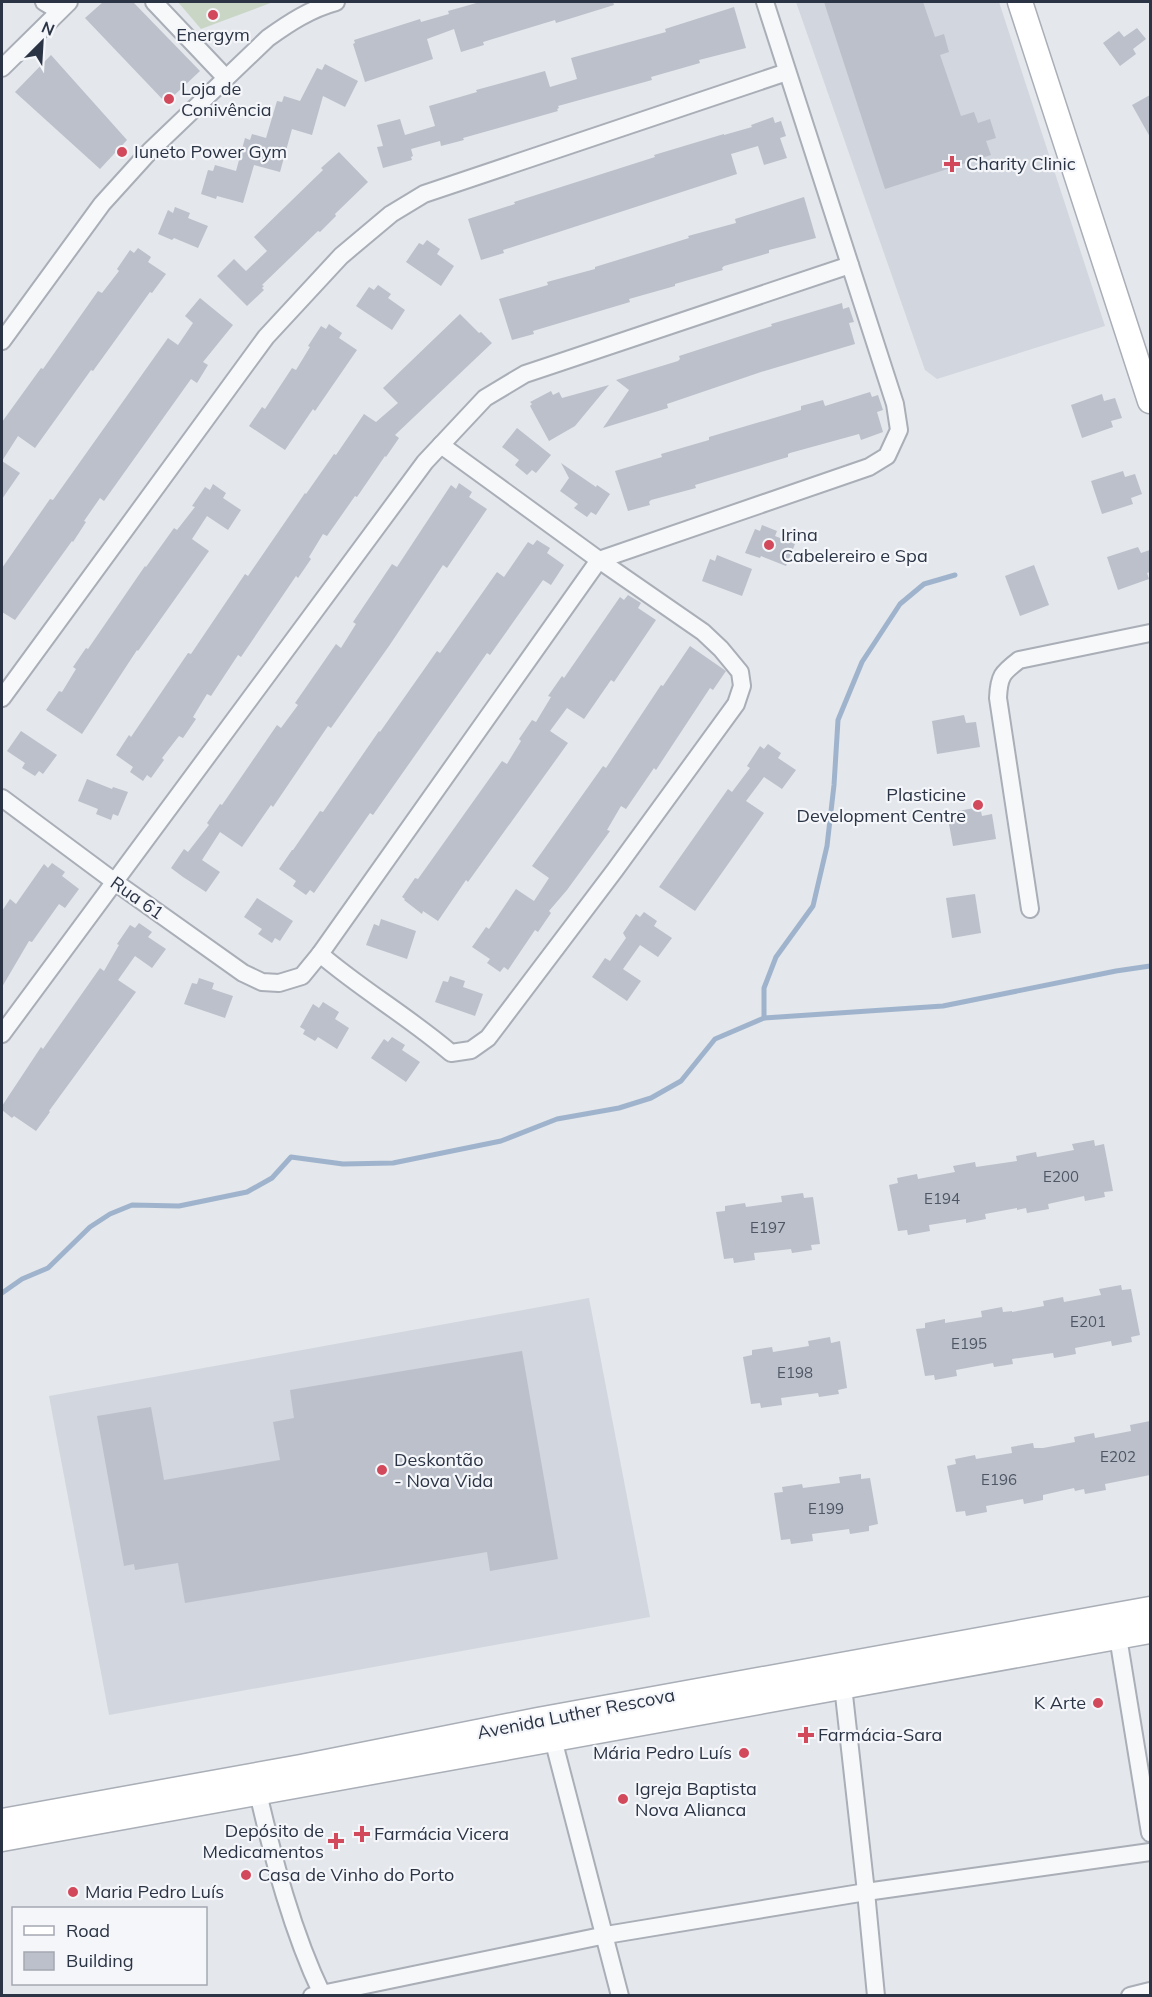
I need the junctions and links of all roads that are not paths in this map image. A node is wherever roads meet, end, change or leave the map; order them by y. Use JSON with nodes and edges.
{"nodes":[{"id":1,"x":44,"y":2,"type":"edge"},
{"id":2,"x":154,"y":2,"type":"edge"},
{"id":3,"x":336,"y":2,"type":"edge"},
{"id":4,"x":765,"y":2,"type":"edge"},
{"id":5,"x":1020,"y":2,"type":"edge"},
{"id":6,"x":64,"y":6,"type":"edge"},
{"id":7,"x":2,"y":68,"type":"edge"},
{"id":8,"x":787,"y":72,"type":"junction"},
{"id":9,"x":226,"y":78,"type":"junction"},
{"id":10,"x":850,"y":265,"type":"junction"},
{"id":11,"x":2,"y":341,"type":"edge"},
{"id":12,"x":1150,"y":400,"type":"edge"},
{"id":13,"x":441,"y":445,"type":"junction"},
{"id":14,"x":599,"y":560,"type":"junction"},
{"id":15,"x":1150,"y":633,"type":"edge"},
{"id":16,"x":2,"y":698,"type":"edge"},
{"id":17,"x":2,"y":798,"type":"edge"},
{"id":18,"x":115,"y":882,"type":"junction"},
{"id":19,"x":1030,"y":909,"type":"dead end"},
{"id":20,"x":320,"y":954,"type":"junction"},
{"id":21,"x":2,"y":1034,"type":"edge"},
{"id":22,"x":1150,"y":1610,"type":"edge"},
{"id":23,"x":1150,"y":1631,"type":"edge"},
{"id":24,"x":1118,"y":1637,"type":"junction"},
{"id":25,"x":843,"y":1686,"type":"junction"},
{"id":26,"x":553,"y":1739,"type":"junction"},
{"id":27,"x":258,"y":1793,"type":"junction"},
{"id":28,"x":2,"y":1821,"type":"edge"},
{"id":29,"x":1150,"y":1833,"type":"edge"},
{"id":30,"x":2,"y":1839,"type":"edge"},
{"id":31,"x":1150,"y":1852,"type":"edge"},
{"id":32,"x":866,"y":1892,"type":"junction"},
{"id":33,"x":606,"y":1935,"type":"junction"},
{"id":34,"x":1150,"y":1991,"type":"edge"},
{"id":35,"x":319,"y":1995,"type":"edge"},
{"id":36,"x":620,"y":1995,"type":"edge"},
{"id":37,"x":876,"y":1995,"type":"edge"},
{"id":38,"x":1130,"y":1995,"type":"edge"}],
"edges":[{"from":1,"to":6,"type":"street"},
{"from":2,"to":9,"type":"street"},
{"from":3,"to":9,"type":"street"},
{"from":4,"to":8,"type":"street"},
{"from":5,"to":12,"type":"main road"},
{"from":6,"to":7,"type":"street"},
{"from":8,"to":10,"type":"street"},
{"from":8,"to":16,"type":"street"},
{"from":9,"to":11,"type":"street"},
{"from":10,"to":13,"type":"street"},
{"from":10,"to":14,"type":"street"},
{"from":13,"to":14,"type":"street"},
{"from":13,"to":18,"type":"street"},
{"from":14,"to":20,"type":"street"},
{"from":14,"to":20,"type":"street"},
{"from":15,"to":19,"type":"street"},
{"from":17,"to":18,"type":"street","name":"Rua 61"},
{"from":18,"to":20,"type":"street","name":"Rua 61"},
{"from":18,"to":21,"type":"street"},
{"from":22,"to":28,"type":"main road","name":"Avenida Luther Rescova"},
{"from":23,"to":24,"type":"main road","name":"Avenida Luther Rescova"},
{"from":24,"to":25,"type":"main road","name":"Avenida Luther Rescova"},
{"from":24,"to":29,"type":"street"},
{"from":25,"to":26,"type":"main road","name":"Avenida Luther Rescova"},
{"from":25,"to":32,"type":"street"},
{"from":26,"to":27,"type":"main road","name":"Avenida Luther Rescova"},
{"from":26,"to":33,"type":"street"},
{"from":27,"to":30,"type":"main road","name":"Avenida Luther Rescova"},
{"from":27,"to":35,"type":"street"},
{"from":31,"to":32,"type":"street"},
{"from":32,"to":33,"type":"street"},
{"from":32,"to":37,"type":"street"},
{"from":33,"to":35,"type":"street"},
{"from":33,"to":36,"type":"street"},
{"from":34,"to":38,"type":"street"}]}
